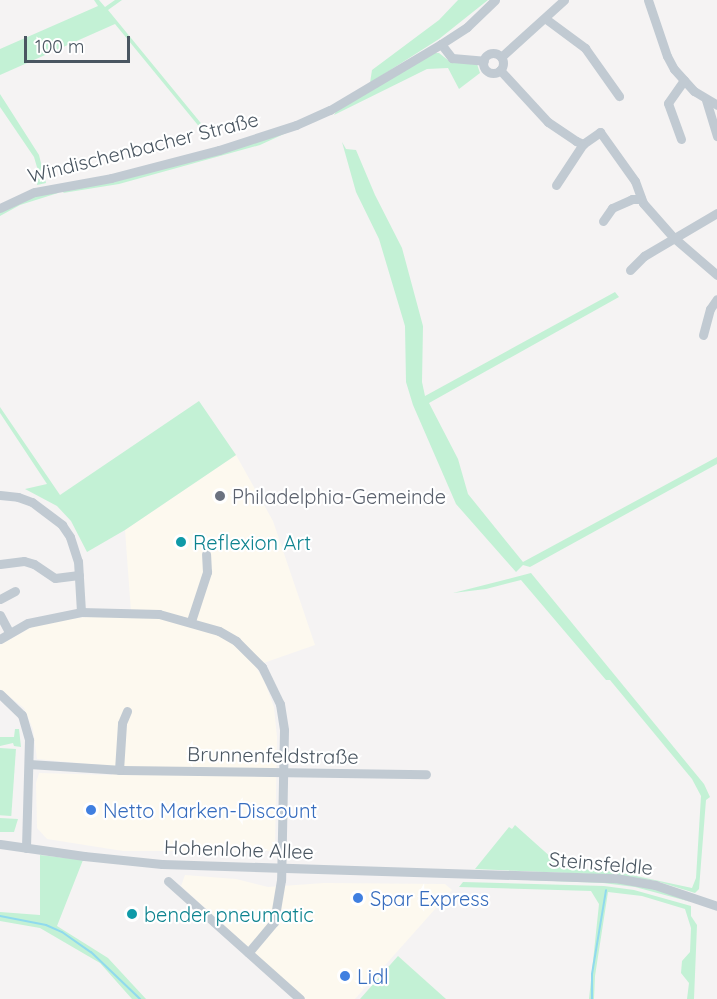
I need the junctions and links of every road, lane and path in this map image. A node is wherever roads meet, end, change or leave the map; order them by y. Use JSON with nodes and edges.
{"nodes":[{"id":1,"x":495,"y":0,"type":"edge"},
{"id":2,"x":564,"y":0,"type":"edge"},
{"id":3,"x":648,"y":0,"type":"edge"},
{"id":4,"x":546,"y":19,"type":"junction"},
{"id":5,"x":441,"y":44,"type":"junction"},
{"id":6,"x":501,"y":57,"type":"junction"},
{"id":7,"x":484,"y":62,"type":"junction"},
{"id":8,"x":500,"y":70,"type":"junction"},
{"id":9,"x":684,"y":80,"type":"junction"},
{"id":10,"x":619,"y":96,"type":"dead end"},
{"id":11,"x":705,"y":99,"type":"junction"},
{"id":12,"x":717,"y":105,"type":"edge"},
{"id":13,"x":717,"y":136,"type":"edge"},
{"id":14,"x":681,"y":139,"type":"dead end"},
{"id":15,"x":583,"y":144,"type":"junction"},
{"id":16,"x":556,"y":185,"type":"dead end"},
{"id":17,"x":641,"y":199,"type":"junction"},
{"id":18,"x":0,"y":208,"type":"edge"},
{"id":19,"x":717,"y":213,"type":"edge"},
{"id":20,"x":603,"y":221,"type":"dead end"},
{"id":21,"x":673,"y":237,"type":"junction"},
{"id":22,"x":630,"y":270,"type":"dead end"},
{"id":23,"x":717,"y":275,"type":"edge"},
{"id":24,"x":717,"y":299,"type":"edge"},
{"id":25,"x":703,"y":335,"type":"dead end"},
{"id":26,"x":0,"y":495,"type":"edge"},
{"id":27,"x":206,"y":554,"type":"dead end"},
{"id":28,"x":0,"y":564,"type":"edge"},
{"id":29,"x":79,"y":575,"type":"junction"},
{"id":30,"x":15,"y":591,"type":"dead end"},
{"id":31,"x":0,"y":599,"type":"edge"},
{"id":32,"x":81,"y":612,"type":"junction"},
{"id":33,"x":0,"y":615,"type":"edge"},
{"id":34,"x":191,"y":621,"type":"junction"},
{"id":35,"x":9,"y":632,"type":"junction"},
{"id":36,"x":0,"y":639,"type":"edge"},
{"id":37,"x":0,"y":694,"type":"edge"},
{"id":38,"x":127,"y":711,"type":"dead end"},
{"id":39,"x":29,"y":764,"type":"junction"},
{"id":40,"x":119,"y":770,"type":"junction"},
{"id":41,"x":284,"y":773,"type":"junction"},
{"id":42,"x":426,"y":774,"type":"dead end"},
{"id":43,"x":0,"y":844,"type":"edge"},
{"id":44,"x":26,"y":848,"type":"junction"},
{"id":45,"x":281,"y":869,"type":"junction"},
{"id":46,"x":477,"y":874,"type":"joint"},
{"id":47,"x":168,"y":880,"type":"dead end"},
{"id":48,"x":717,"y":906,"type":"edge"},
{"id":49,"x":248,"y":953,"type":"junction"},
{"id":50,"x":300,"y":999,"type":"edge"}],
"edges":[{"from":1,"to":5,"type":"street","name":"Windischenbacher Straße"},
{"from":2,"to":4,"type":"street"},
{"from":3,"to":9,"type":"street"},
{"from":4,"to":6,"type":"street"},
{"from":4,"to":10,"type":"street"},
{"from":5,"to":7,"type":"street"},
{"from":5,"to":18,"type":"street","name":"Windischenbacher Straße"},
{"from":6,"to":7,"type":"street"},
{"from":6,"to":8,"type":"street"},
{"from":7,"to":8,"type":"street"},
{"from":8,"to":15,"type":"street"},
{"from":9,"to":11,"type":"street"},
{"from":9,"to":14,"type":"street"},
{"from":11,"to":12,"type":"street"},
{"from":11,"to":13,"type":"street"},
{"from":15,"to":16,"type":"street"},
{"from":15,"to":17,"type":"street"},
{"from":17,"to":20,"type":"street"},
{"from":17,"to":21,"type":"street"},
{"from":19,"to":21,"type":"street"},
{"from":21,"to":22,"type":"street"},
{"from":21,"to":23,"type":"street"},
{"from":24,"to":25,"type":"street"},
{"from":26,"to":29,"type":"street"},
{"from":27,"to":34,"type":"street"},
{"from":28,"to":29,"type":"street"},
{"from":29,"to":32,"type":"street"},
{"from":30,"to":31,"type":"street"},
{"from":32,"to":34,"type":"street"},
{"from":32,"to":35,"type":"street"},
{"from":33,"to":35,"type":"street"},
{"from":34,"to":41,"type":"street"},
{"from":35,"to":36,"type":"street"},
{"from":37,"to":39,"type":"street"},
{"from":38,"to":40,"type":"street"},
{"from":39,"to":40,"type":"street","name":"Brunnenfeldstraße"},
{"from":39,"to":44,"type":"street"},
{"from":40,"to":41,"type":"street","name":"Brunnenfeldstraße"},
{"from":41,"to":42,"type":"street","name":"Brunnenfeldstraße"},
{"from":41,"to":45,"type":"street"},
{"from":43,"to":44,"type":"street","name":"Hohenlohe Allee"},
{"from":44,"to":45,"type":"street","name":"Hohenlohe Allee"},
{"from":45,"to":46,"type":"street","name":"Hohenlohe Allee"},
{"from":45,"to":49,"type":"street"},
{"from":46,"to":48,"type":"street","name":"Steinsfeldle"},
{"from":47,"to":49,"type":"street"},
{"from":49,"to":50,"type":"street"}]}
